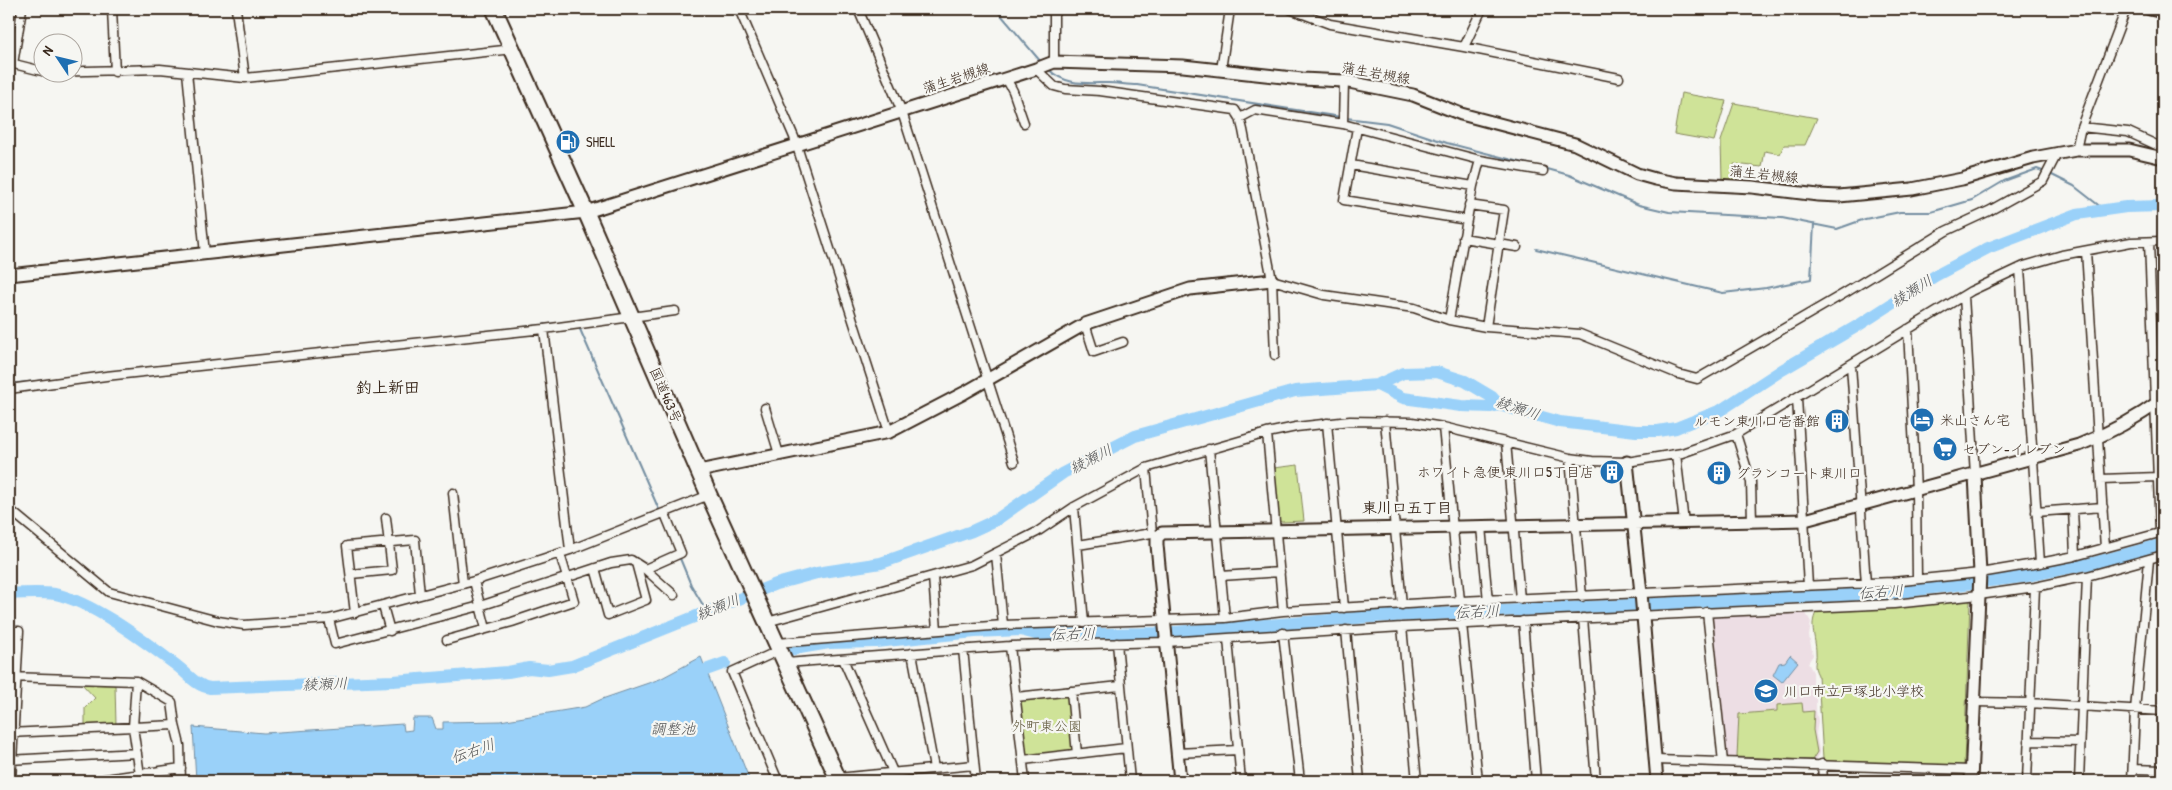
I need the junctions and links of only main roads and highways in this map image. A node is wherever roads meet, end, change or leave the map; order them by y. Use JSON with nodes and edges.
{"nodes":[{"id":1,"x":494,"y":9,"type":"edge"},
{"id":2,"x":834,"y":780,"type":"edge"}],
"edges":[{"from":1,"to":2,"type":"highway","name":"国道463号"}]}
